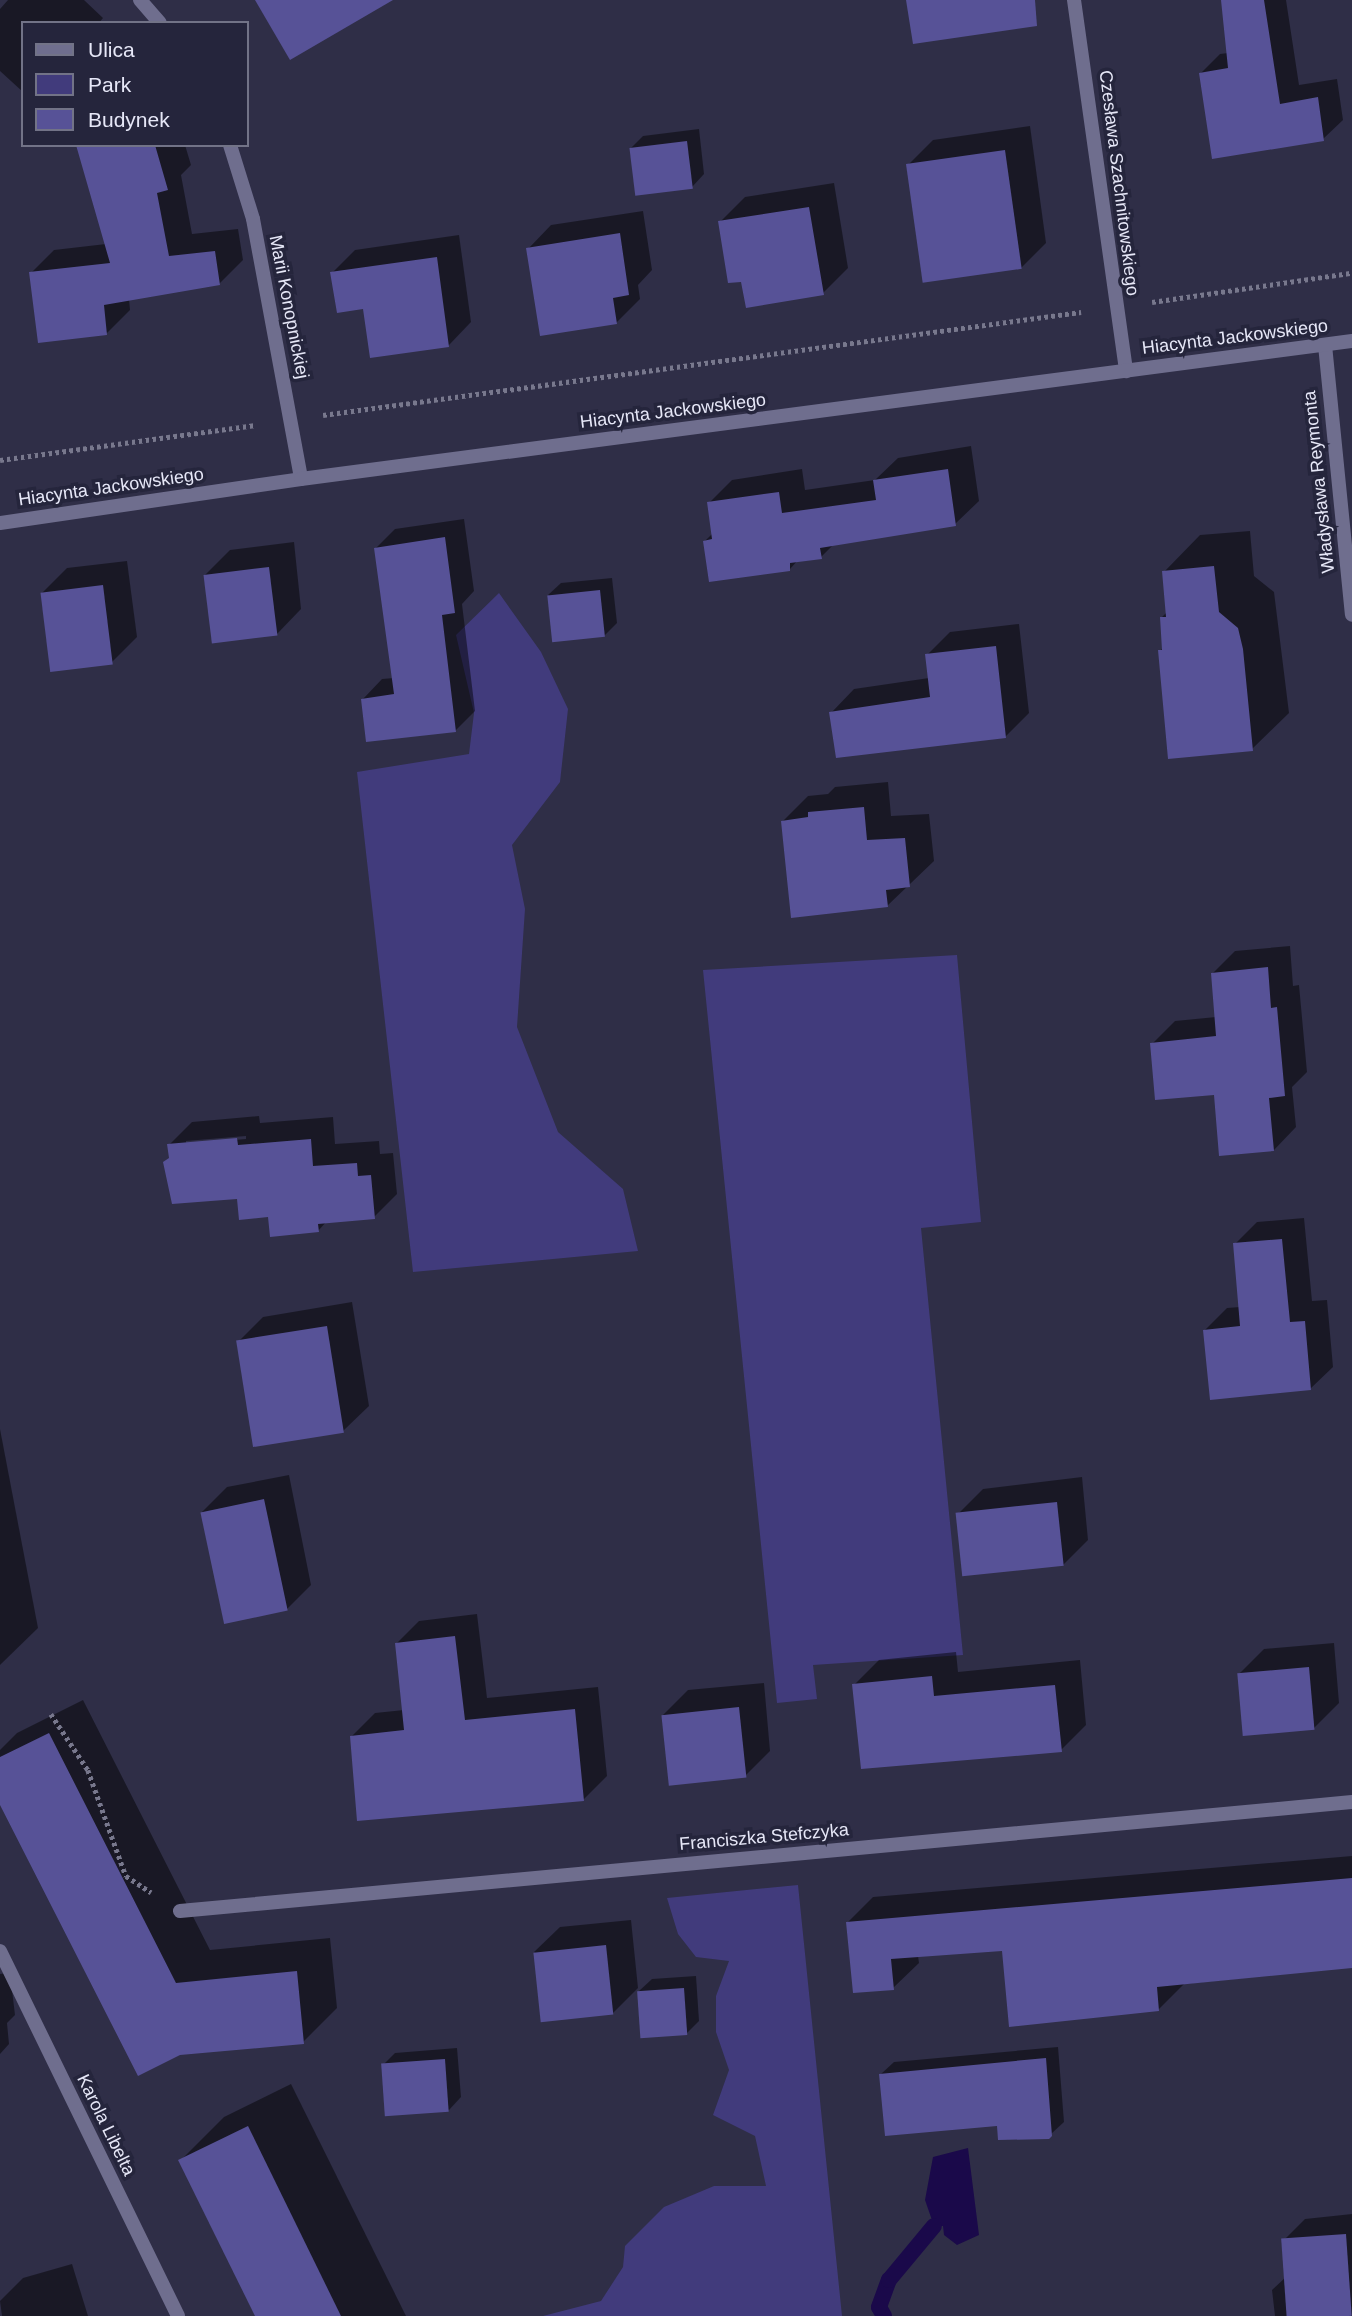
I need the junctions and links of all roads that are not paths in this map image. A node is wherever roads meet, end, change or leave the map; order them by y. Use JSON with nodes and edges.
{"nodes":[{"id":1,"x":140,"y":0,"type":"edge"},
{"id":2,"x":1074,"y":0,"type":"edge"},
{"id":3,"x":158,"y":21,"type":"edge"},
{"id":4,"x":231,"y":147,"type":"edge"},
{"id":5,"x":1352,"y":341,"type":"edge"},
{"id":6,"x":1325,"y":345,"type":"junction"},
{"id":7,"x":1126,"y":371,"type":"junction"},
{"id":8,"x":301,"y":479,"type":"junction"},
{"id":9,"x":0,"y":523,"type":"edge"},
{"id":10,"x":1352,"y":615,"type":"edge"},
{"id":11,"x":1352,"y":1802,"type":"edge"},
{"id":12,"x":180,"y":1911,"type":"road end"},
{"id":13,"x":0,"y":1951,"type":"edge"},
{"id":14,"x":178,"y":2316,"type":"edge"}],
"edges":[{"from":1,"to":3,"type":"street"},
{"from":2,"to":7,"type":"street","name":"Czesława Szachnitowskiego"},
{"from":4,"to":8,"type":"street","name":"Marii Konopnickiej"},
{"from":5,"to":6,"type":"street","name":"Hiacynta Jackowskiego"},
{"from":6,"to":7,"type":"street","name":"Hiacynta Jackowskiego"},
{"from":6,"to":10,"type":"street","name":"Władysława Reymonta"},
{"from":7,"to":8,"type":"street","name":"Hiacynta Jackowskiego"},
{"from":8,"to":9,"type":"street","name":"Hiacynta Jackowskiego"},
{"from":11,"to":12,"type":"street","name":"Franciszka Stefczyka"},
{"from":13,"to":14,"type":"street","name":"Karola Libelta"}]}
